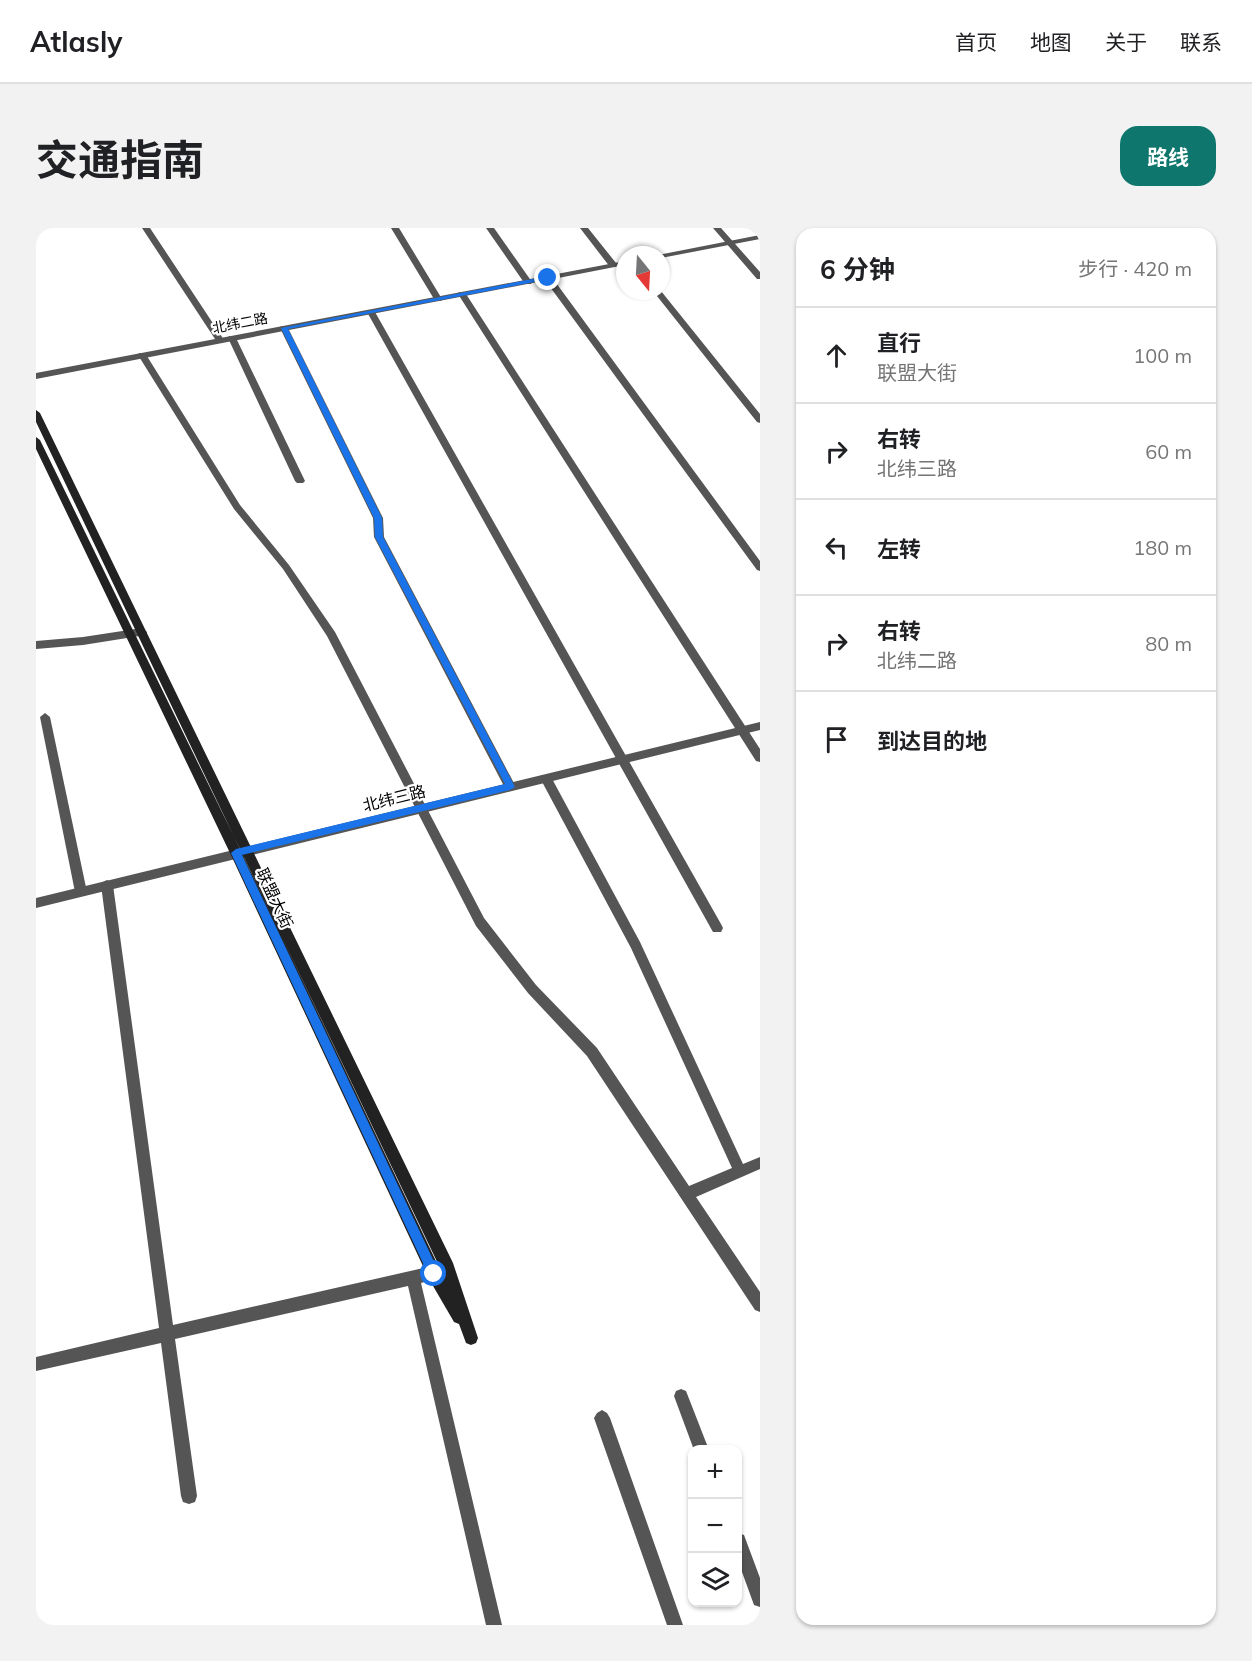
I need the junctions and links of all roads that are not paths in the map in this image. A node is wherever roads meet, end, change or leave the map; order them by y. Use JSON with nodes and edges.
{"nodes":[{"id":1,"x":146,"y":228,"type":"edge"},
{"id":2,"x":395,"y":228,"type":"edge"},
{"id":3,"x":490,"y":228,"type":"edge"},
{"id":4,"x":584,"y":228,"type":"edge"},
{"id":5,"x":717,"y":228,"type":"edge"},
{"id":6,"x":760,"y":237,"type":"edge"},
{"id":7,"x":730,"y":243,"type":"junction"},
{"id":8,"x":670,"y":254,"type":"edge"},
{"id":9,"x":616,"y":264,"type":"edge"},
{"id":10,"x":613,"y":265,"type":"junction"},
{"id":11,"x":760,"y":277,"type":"edge"},
{"id":12,"x":548,"y":278,"type":"junction"},
{"id":13,"x":528,"y":282,"type":"junction"},
{"id":14,"x":462,"y":294,"type":"junction"},
{"id":15,"x":438,"y":299,"type":"junction"},
{"id":16,"x":664,"y":300,"type":"edge"},
{"id":17,"x":371,"y":312,"type":"junction"},
{"id":18,"x":284,"y":328,"type":"junction"},
{"id":19,"x":232,"y":338,"type":"junction"},
{"id":20,"x":219,"y":340,"type":"junction"},
{"id":21,"x":142,"y":355,"type":"junction"},
{"id":22,"x":36,"y":375,"type":"edge"},
{"id":23,"x":36,"y":413,"type":"edge"},
{"id":24,"x":760,"y":420,"type":"edge"},
{"id":25,"x":36,"y":440,"type":"edge"},
{"id":26,"x":300,"y":481,"type":"dead end"},
{"id":27,"x":760,"y":568,"type":"edge"},
{"id":28,"x":136,"y":633,"type":"junction"},
{"id":29,"x":36,"y":645,"type":"edge"},
{"id":30,"x":45,"y":717,"type":"dead end"},
{"id":31,"x":760,"y":726,"type":"edge"},
{"id":32,"x":743,"y":730,"type":"junction"},
{"id":33,"x":760,"y":758,"type":"edge"},
{"id":34,"x":623,"y":759,"type":"junction"},
{"id":35,"x":546,"y":778,"type":"junction"},
{"id":36,"x":510,"y":787,"type":"junction"},
{"id":37,"x":420,"y":809,"type":"junction"},
{"id":38,"x":242,"y":852,"type":"junction"},
{"id":39,"x":107,"y":885,"type":"junction"},
{"id":40,"x":81,"y":892,"type":"junction"},
{"id":41,"x":36,"y":903,"type":"edge"},
{"id":42,"x":717,"y":928,"type":"dead end"},
{"id":43,"x":760,"y":1163,"type":"edge"},
{"id":44,"x":740,"y":1171,"type":"junction"},
{"id":45,"x":687,"y":1194,"type":"junction"},
{"id":46,"x":441,"y":1271,"type":"junction"},
{"id":47,"x":413,"y":1278,"type":"junction"},
{"id":48,"x":760,"y":1305,"type":"edge"},
{"id":49,"x":167,"y":1334,"type":"junction"},
{"id":50,"x":471,"y":1338,"type":"dead end"},
{"id":51,"x":36,"y":1364,"type":"edge"},
{"id":52,"x":681,"y":1396,"type":"dead end"},
{"id":53,"x":603,"y":1418,"type":"dead end"},
{"id":54,"x":700,"y":1445,"type":"edge"},
{"id":55,"x":189,"y":1496,"type":"dead end"},
{"id":56,"x":742,"y":1552,"type":"edge"},
{"id":57,"x":760,"y":1599,"type":"edge"},
{"id":58,"x":494,"y":1625,"type":"edge"},
{"id":59,"x":675,"y":1625,"type":"edge"}],
"edges":[{"from":1,"to":20,"type":"street"},
{"from":2,"to":15,"type":"street"},
{"from":3,"to":13,"type":"street"},
{"from":4,"to":10,"type":"street"},
{"from":5,"to":7,"type":"street"},
{"from":6,"to":7,"type":"street"},
{"from":7,"to":8,"type":"street"},
{"from":7,"to":11,"type":"street"},
{"from":9,"to":10,"type":"street","name":"北纬二路"},
{"from":10,"to":12,"type":"street","name":"北纬二路"},
{"from":12,"to":13,"type":"street","name":"北纬二路"},
{"from":12,"to":27,"type":"street"},
{"from":13,"to":14,"type":"street","name":"北纬二路"},
{"from":14,"to":15,"type":"street","name":"北纬二路"},
{"from":14,"to":32,"type":"street"},
{"from":15,"to":17,"type":"street","name":"北纬二路"},
{"from":16,"to":24,"type":"street"},
{"from":17,"to":18,"type":"street","name":"北纬二路"},
{"from":17,"to":34,"type":"street"},
{"from":18,"to":19,"type":"street","name":"北纬二路"},
{"from":18,"to":36,"type":"street"},
{"from":19,"to":20,"type":"street","name":"北纬二路"},
{"from":19,"to":26,"type":"street"},
{"from":20,"to":21,"type":"street","name":"北纬二路"},
{"from":21,"to":22,"type":"street","name":"北纬二路"},
{"from":21,"to":37,"type":"street"},
{"from":23,"to":28,"type":"main road"},
{"from":25,"to":28,"type":"main road","name":"联盟大街"},
{"from":28,"to":29,"type":"street"},
{"from":28,"to":38,"type":"main road","name":"联盟大街"},
{"from":30,"to":40,"type":"street"},
{"from":31,"to":32,"type":"street","name":"北纬三路"},
{"from":32,"to":33,"type":"street"},
{"from":32,"to":34,"type":"street","name":"北纬三路"},
{"from":34,"to":35,"type":"street","name":"北纬三路"},
{"from":34,"to":42,"type":"street"},
{"from":35,"to":36,"type":"street","name":"北纬三路"},
{"from":35,"to":44,"type":"street"},
{"from":36,"to":37,"type":"street","name":"北纬三路"},
{"from":37,"to":38,"type":"street","name":"北纬三路"},
{"from":37,"to":45,"type":"street"},
{"from":38,"to":39,"type":"street","name":"北纬三路"},
{"from":38,"to":46,"type":"main road","name":"联盟大街"},
{"from":39,"to":40,"type":"street","name":"北纬三路"},
{"from":39,"to":49,"type":"street"},
{"from":40,"to":41,"type":"street","name":"北纬三路"},
{"from":43,"to":44,"type":"street"},
{"from":44,"to":45,"type":"street"},
{"from":45,"to":48,"type":"street"},
{"from":46,"to":47,"type":"street"},
{"from":46,"to":50,"type":"main road","name":"联盟大街"},
{"from":47,"to":49,"type":"street"},
{"from":47,"to":58,"type":"street"},
{"from":49,"to":51,"type":"street"},
{"from":49,"to":55,"type":"street"},
{"from":52,"to":54,"type":"street"},
{"from":53,"to":59,"type":"street"},
{"from":56,"to":57,"type":"street"}]}
